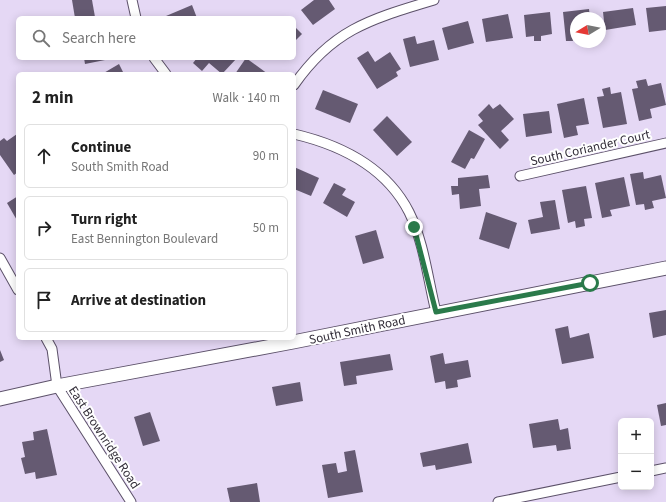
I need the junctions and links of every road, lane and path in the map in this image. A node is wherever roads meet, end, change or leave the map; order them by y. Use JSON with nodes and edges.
{"nodes":[{"id":1,"x":132,"y":0,"type":"edge"},
{"id":2,"x":434,"y":0,"type":"edge"},
{"id":3,"x":136,"y":16,"type":"edge"},
{"id":4,"x":156,"y":60,"type":"edge"},
{"id":5,"x":164,"y":72,"type":"edge"},
{"id":6,"x":296,"y":83,"type":"edge"},
{"id":7,"x":296,"y":134,"type":"edge"},
{"id":8,"x":666,"y":143,"type":"edge"},
{"id":9,"x":520,"y":176,"type":"dead end"},
{"id":10,"x":0,"y":258,"type":"edge"},
{"id":11,"x":666,"y":268,"type":"edge"},
{"id":12,"x":16,"y":286,"type":"edge"},
{"id":13,"x":436,"y":312,"type":"junction"},
{"id":14,"x":47,"y":340,"type":"edge"},
{"id":15,"x":57,"y":386,"type":"junction"},
{"id":16,"x":0,"y":399,"type":"edge"},
{"id":17,"x":666,"y":468,"type":"edge"},
{"id":18,"x":654,"y":471,"type":"edge"},
{"id":19,"x":618,"y":479,"type":"edge"},
{"id":20,"x":131,"y":502,"type":"edge"},
{"id":21,"x":498,"y":502,"type":"edge"}],
"edges":[{"from":1,"to":3,"type":"street"},
{"from":2,"to":6,"type":"street"},
{"from":4,"to":5,"type":"street"},
{"from":7,"to":13,"type":"street"},
{"from":8,"to":9,"type":"street","name":"South Coriander Court"},
{"from":10,"to":12,"type":"street"},
{"from":11,"to":13,"type":"main road","name":"South Smith Road"},
{"from":13,"to":15,"type":"main road","name":"South Smith Road"},
{"from":14,"to":15,"type":"street"},
{"from":15,"to":16,"type":"main road","name":"South Smith Road"},
{"from":15,"to":20,"type":"street","name":"East Brownridge Road"},
{"from":17,"to":18,"type":"street"},
{"from":19,"to":21,"type":"street"}]}
